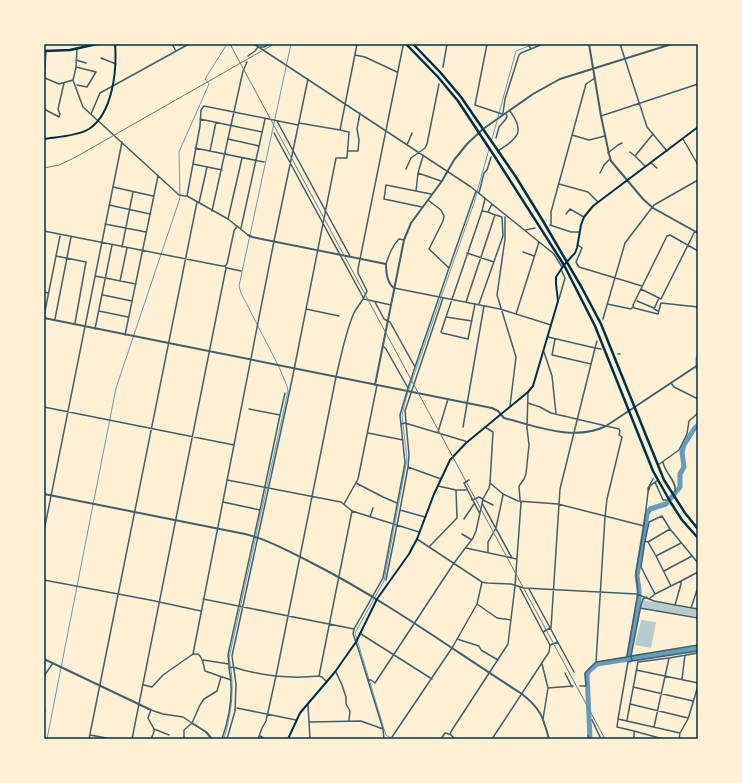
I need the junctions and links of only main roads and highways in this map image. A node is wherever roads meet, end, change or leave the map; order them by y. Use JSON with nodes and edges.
{"nodes":[{"id":1,"x":97,"y":44,"type":"edge"},
{"id":2,"x":115,"y":44,"type":"edge"},
{"id":3,"x":413,"y":44,"type":"edge"},
{"id":4,"x":404,"y":45,"type":"edge"},
{"id":5,"x":45,"y":50,"type":"edge"},
{"id":6,"x":698,"y":127,"type":"edge"},
{"id":7,"x":44,"y":139,"type":"edge"},
{"id":8,"x":567,"y":262,"type":"junction"},
{"id":9,"x":562,"y":267,"type":"junction"},
{"id":10,"x":698,"y":529,"type":"edge"},
{"id":11,"x":698,"y":538,"type":"edge"},
{"id":12,"x":288,"y":739,"type":"edge"}],
"edges":[{"from":1,"to":5,"type":"main road"},
{"from":2,"to":7,"type":"main road"},
{"from":3,"to":8,"type":"main road"},
{"from":4,"to":9,"type":"main road"},
{"from":6,"to":8,"type":"main road"},
{"from":8,"to":9,"type":"main road"},
{"from":8,"to":10,"type":"main road"},
{"from":9,"to":11,"type":"main road"},
{"from":9,"to":12,"type":"main road"}]}
